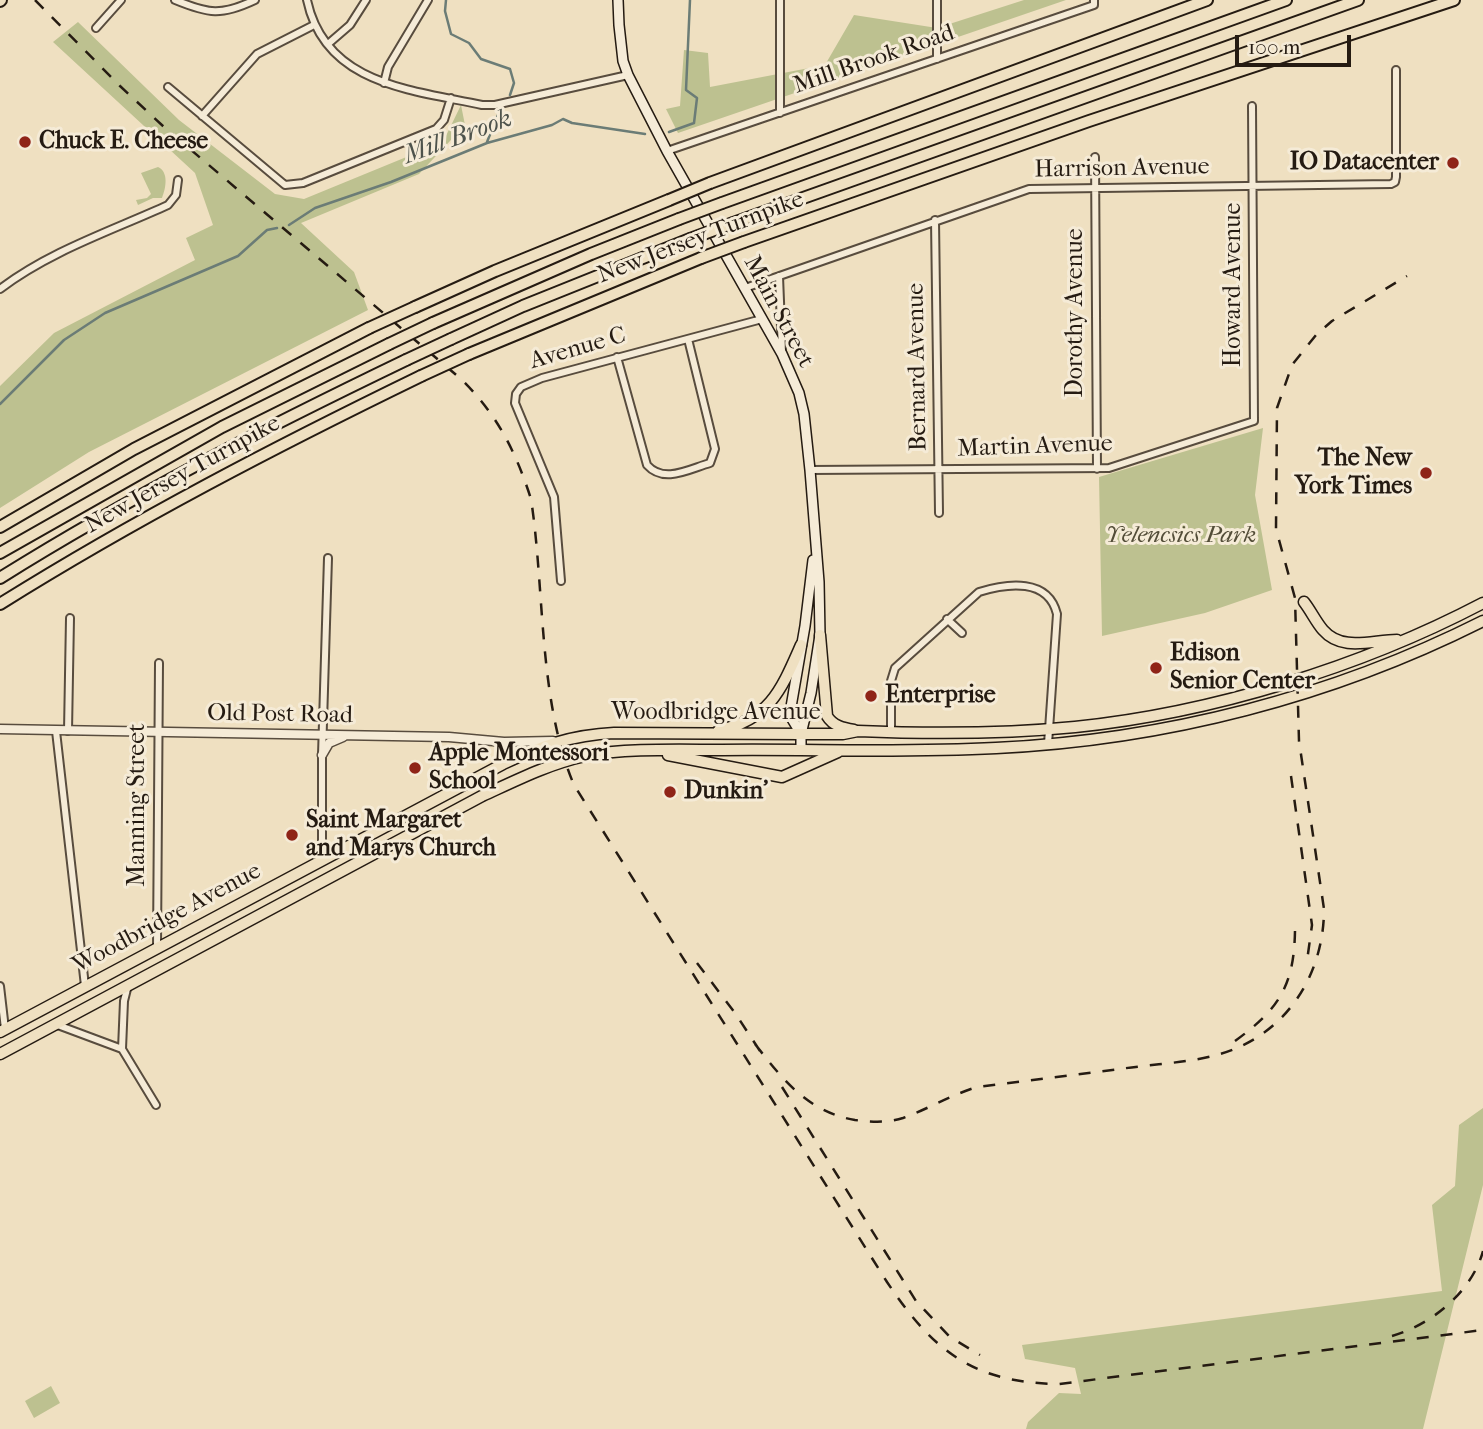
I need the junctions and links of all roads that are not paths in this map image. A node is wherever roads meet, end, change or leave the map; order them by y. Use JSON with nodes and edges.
{"nodes":[{"id":1,"x":121,"y":0,"type":"edge"},
{"id":2,"x":175,"y":0,"type":"edge"},
{"id":3,"x":255,"y":0,"type":"edge"},
{"id":4,"x":307,"y":0,"type":"edge"},
{"id":5,"x":366,"y":0,"type":"edge"},
{"id":6,"x":428,"y":0,"type":"edge"},
{"id":7,"x":618,"y":0,"type":"edge"},
{"id":8,"x":780,"y":0,"type":"edge"},
{"id":9,"x":937,"y":0,"type":"edge"},
{"id":10,"x":1207,"y":0,"type":"edge"},
{"id":11,"x":1286,"y":0,"type":"edge"},
{"id":12,"x":1358,"y":0,"type":"edge"},
{"id":13,"x":1454,"y":0,"type":"edge"},
{"id":14,"x":1094,"y":3,"type":"edge"},
{"id":15,"x":314,"y":25,"type":"junction"},
{"id":16,"x":96,"y":28,"type":"dead end"},
{"id":17,"x":328,"y":44,"type":"junction"},
{"id":18,"x":937,"y":59,"type":"junction"},
{"id":19,"x":1396,"y":70,"type":"dead end"},
{"id":20,"x":628,"y":75,"type":"junction"},
{"id":21,"x":384,"y":83,"type":"junction"},
{"id":22,"x":168,"y":87,"type":"dead end"},
{"id":23,"x":451,"y":98,"type":"junction"},
{"id":24,"x":1252,"y":106,"type":"dead end"},
{"id":25,"x":780,"y":113,"type":"junction"},
{"id":26,"x":202,"y":116,"type":"junction"},
{"id":27,"x":667,"y":151,"type":"junction"},
{"id":28,"x":1095,"y":157,"type":"dead end"},
{"id":29,"x":178,"y":180,"type":"dead end"},
{"id":30,"x":1253,"y":186,"type":"junction"},
{"id":31,"x":1094,"y":187,"type":"junction"},
{"id":32,"x":935,"y":220,"type":"junction"},
{"id":33,"x":779,"y":276,"type":"junction"},
{"id":34,"x":745,"y":288,"type":"junction"},
{"id":35,"x":0,"y":289,"type":"edge"},
{"id":36,"x":762,"y":319,"type":"junction"},
{"id":37,"x":688,"y":339,"type":"junction"},
{"id":38,"x":782,"y":354,"type":"junction"},
{"id":39,"x":617,"y":357,"type":"junction"},
{"id":40,"x":1254,"y":421,"type":"joint"},
{"id":41,"x":938,"y":469,"type":"junction"},
{"id":42,"x":1097,"y":469,"type":"junction"},
{"id":43,"x":810,"y":470,"type":"junction"},
{"id":44,"x":939,"y":513,"type":"dead end"},
{"id":45,"x":0,"y":527,"type":"edge"},
{"id":46,"x":815,"y":541,"type":"junction"},
{"id":47,"x":0,"y":553,"type":"edge"},
{"id":48,"x":328,"y":558,"type":"dead end"},
{"id":49,"x":0,"y":578,"type":"edge"},
{"id":50,"x":561,"y":580,"type":"dead end"},
{"id":51,"x":1304,"y":602,"type":"dead end"},
{"id":52,"x":1483,"y":603,"type":"edge"},
{"id":53,"x":0,"y":604,"type":"edge"},
{"id":54,"x":70,"y":618,"type":"dead end"},
{"id":55,"x":947,"y":619,"type":"junction"},
{"id":56,"x":1483,"y":621,"type":"edge"},
{"id":57,"x":962,"y":633,"type":"dead end"},
{"id":58,"x":820,"y":635,"type":"junction"},
{"id":59,"x":1404,"y":639,"type":"junction"},
{"id":60,"x":801,"y":645,"type":"junction"},
{"id":61,"x":159,"y":663,"type":"dead end"},
{"id":62,"x":1048,"y":728,"type":"junction"},
{"id":63,"x":0,"y":729,"type":"edge"},
{"id":64,"x":56,"y":731,"type":"junction"},
{"id":65,"x":68,"y":731,"type":"junction"},
{"id":66,"x":858,"y":731,"type":"junction"},
{"id":67,"x":707,"y":732,"type":"junction"},
{"id":68,"x":891,"y":732,"type":"junction"},
{"id":69,"x":158,"y":733,"type":"junction"},
{"id":70,"x":322,"y":734,"type":"junction"},
{"id":71,"x":801,"y":734,"type":"junction"},
{"id":72,"x":349,"y":735,"type":"junction"},
{"id":73,"x":559,"y":740,"type":"junction"},
{"id":74,"x":1048,"y":744,"type":"junction"},
{"id":75,"x":801,"y":749,"type":"junction"},
{"id":76,"x":848,"y":749,"type":"junction"},
{"id":77,"x":645,"y":752,"type":"junction"},
{"id":78,"x":322,"y":755,"type":"junction"},
{"id":79,"x":796,"y":773,"type":"junction"},
{"id":80,"x":326,"y":857,"type":"junction"},
{"id":81,"x":354,"y":865,"type":"junction"},
{"id":82,"x":157,"y":947,"type":"junction"},
{"id":83,"x":128,"y":985,"type":"junction"},
{"id":84,"x":0,"y":986,"type":"edge"},
{"id":85,"x":85,"y":986,"type":"junction"},
{"id":86,"x":55,"y":1024,"type":"junction"},
{"id":87,"x":2,"y":1031,"type":"edge"},
{"id":88,"x":122,"y":1049,"type":"junction"},
{"id":89,"x":0,"y":1054,"type":"edge"},
{"id":90,"x":156,"y":1105,"type":"dead end"}],
"edges":[{"from":1,"to":16,"type":"street"},
{"from":2,"to":3,"type":"street"},
{"from":4,"to":15,"type":"street"},
{"from":5,"to":17,"type":"street"},
{"from":6,"to":21,"type":"street"},
{"from":7,"to":20,"type":"main road","name":"Main Street"},
{"from":8,"to":25,"type":"street"},
{"from":9,"to":18,"type":"street"},
{"from":10,"to":45,"type":"highway","name":"New Jersey Turnpike","bridge":true},
{"from":11,"to":47,"type":"highway","name":"New Jersey Turnpike","bridge":true},
{"from":12,"to":49,"type":"highway","name":"New Jersey Turnpike","bridge":true},
{"from":13,"to":53,"type":"highway","name":"New Jersey Turnpike","bridge":true},
{"from":14,"to":18,"type":"street","name":"Mill Brook Road"},
{"from":15,"to":17,"type":"street"},
{"from":15,"to":26,"type":"street"},
{"from":17,"to":21,"type":"street"},
{"from":18,"to":25,"type":"street","name":"Mill Brook Road"},
{"from":19,"to":30,"type":"street","name":"Harrison Avenue"},
{"from":20,"to":23,"type":"street"},
{"from":20,"to":27,"type":"main road","name":"Main Street"},
{"from":21,"to":23,"type":"street"},
{"from":22,"to":26,"type":"street"},
{"from":23,"to":26,"type":"street"},
{"from":24,"to":30,"type":"street","name":"Howard Avenue"},
{"from":25,"to":27,"type":"street","name":"Mill Brook Road"},
{"from":27,"to":34,"type":"main road","name":"Main Street"},
{"from":28,"to":31,"type":"street","name":"Dorothy Avenue"},
{"from":29,"to":35,"type":"street"},
{"from":30,"to":31,"type":"street","name":"Harrison Avenue"},
{"from":30,"to":40,"type":"street","name":"Howard Avenue"},
{"from":31,"to":32,"type":"street","name":"Harrison Avenue"},
{"from":31,"to":42,"type":"street","name":"Dorothy Avenue"},
{"from":32,"to":33,"type":"street","name":"Harrison Avenue"},
{"from":32,"to":41,"type":"street","name":"Bernard Avenue"},
{"from":33,"to":34,"type":"street","name":"Harrison Avenue"},
{"from":33,"to":38,"type":"street"},
{"from":34,"to":36,"type":"main road","name":"Main Street"},
{"from":36,"to":37,"type":"street","name":"Avenue C"},
{"from":36,"to":38,"type":"main road","name":"Main Street"},
{"from":37,"to":39,"type":"street","name":"Avenue C"},
{"from":37,"to":39,"type":"street"},
{"from":38,"to":43,"type":"main road","name":"Main Street"},
{"from":39,"to":50,"type":"street","name":"Avenue C"},
{"from":40,"to":42,"type":"street","name":"Martin Avenue"},
{"from":41,"to":42,"type":"street","name":"Martin Avenue"},
{"from":41,"to":43,"type":"street","name":"Martin Avenue"},
{"from":41,"to":44,"type":"street","name":"Bernard Avenue"},
{"from":43,"to":46,"type":"main road","name":"Main Street"},
{"from":46,"to":58,"type":"main road","name":"Main Street"},
{"from":46,"to":60,"type":"main road","name":"Main Street"},
{"from":48,"to":70,"type":"street"},
{"from":51,"to":59,"type":"main road"},
{"from":52,"to":59,"type":"main road","name":"Woodbridge Avenue"},
{"from":54,"to":65,"type":"street"},
{"from":55,"to":57,"type":"street"},
{"from":55,"to":62,"type":"street"},
{"from":55,"to":68,"type":"street"},
{"from":56,"to":74,"type":"main road","name":"Woodbridge Avenue"},
{"from":58,"to":66,"type":"main road"},
{"from":58,"to":71,"type":"main road","name":"Main Street"},
{"from":59,"to":62,"type":"main road","name":"Woodbridge Avenue"},
{"from":60,"to":67,"type":"main road"},
{"from":60,"to":71,"type":"main road","name":"Main Street"},
{"from":61,"to":69,"type":"street","name":"Manning Street"},
{"from":62,"to":68,"type":"main road","name":"Woodbridge Avenue"},
{"from":62,"to":74,"type":"street"},
{"from":63,"to":64,"type":"street","name":"Old Post Road"},
{"from":64,"to":65,"type":"street","name":"Old Post Road"},
{"from":64,"to":85,"type":"street"},
{"from":65,"to":69,"type":"street","name":"Old Post Road"},
{"from":66,"to":68,"type":"main road","name":"Woodbridge Avenue"},
{"from":66,"to":71,"type":"main road","name":"Woodbridge Avenue"},
{"from":67,"to":71,"type":"main road","name":"Woodbridge Avenue"},
{"from":67,"to":73,"type":"main road","name":"Woodbridge Avenue"},
{"from":69,"to":70,"type":"street","name":"Old Post Road"},
{"from":69,"to":82,"type":"street","name":"Manning Street"},
{"from":70,"to":72,"type":"street","name":"Old Post Road"},
{"from":70,"to":78,"type":"street"},
{"from":71,"to":75,"type":"main road","name":"Main Street"},
{"from":72,"to":73,"type":"street","name":"Old Post Road"},
{"from":72,"to":78,"type":"street"},
{"from":73,"to":80,"type":"main road","name":"Woodbridge Avenue"},
{"from":74,"to":76,"type":"main road","name":"Woodbridge Avenue"},
{"from":75,"to":76,"type":"main road","name":"Woodbridge Avenue"},
{"from":75,"to":77,"type":"main road","name":"Woodbridge Avenue"},
{"from":75,"to":79,"type":"main road"},
{"from":76,"to":79,"type":"main road"},
{"from":77,"to":79,"type":"main road"},
{"from":77,"to":81,"type":"main road","name":"Woodbridge Avenue"},
{"from":78,"to":80,"type":"street"},
{"from":80,"to":81,"type":"main road"},
{"from":80,"to":82,"type":"main road","name":"Woodbridge Avenue"},
{"from":81,"to":83,"type":"main road","name":"Woodbridge Avenue"},
{"from":82,"to":85,"type":"main road","name":"Woodbridge Avenue"},
{"from":83,"to":86,"type":"main road","name":"Woodbridge Avenue"},
{"from":83,"to":88,"type":"street"},
{"from":84,"to":87,"type":"street"},
{"from":85,"to":87,"type":"main road","name":"Woodbridge Avenue"},
{"from":86,"to":88,"type":"street"},
{"from":86,"to":89,"type":"main road","name":"Woodbridge Avenue"},
{"from":88,"to":90,"type":"street"}]}
